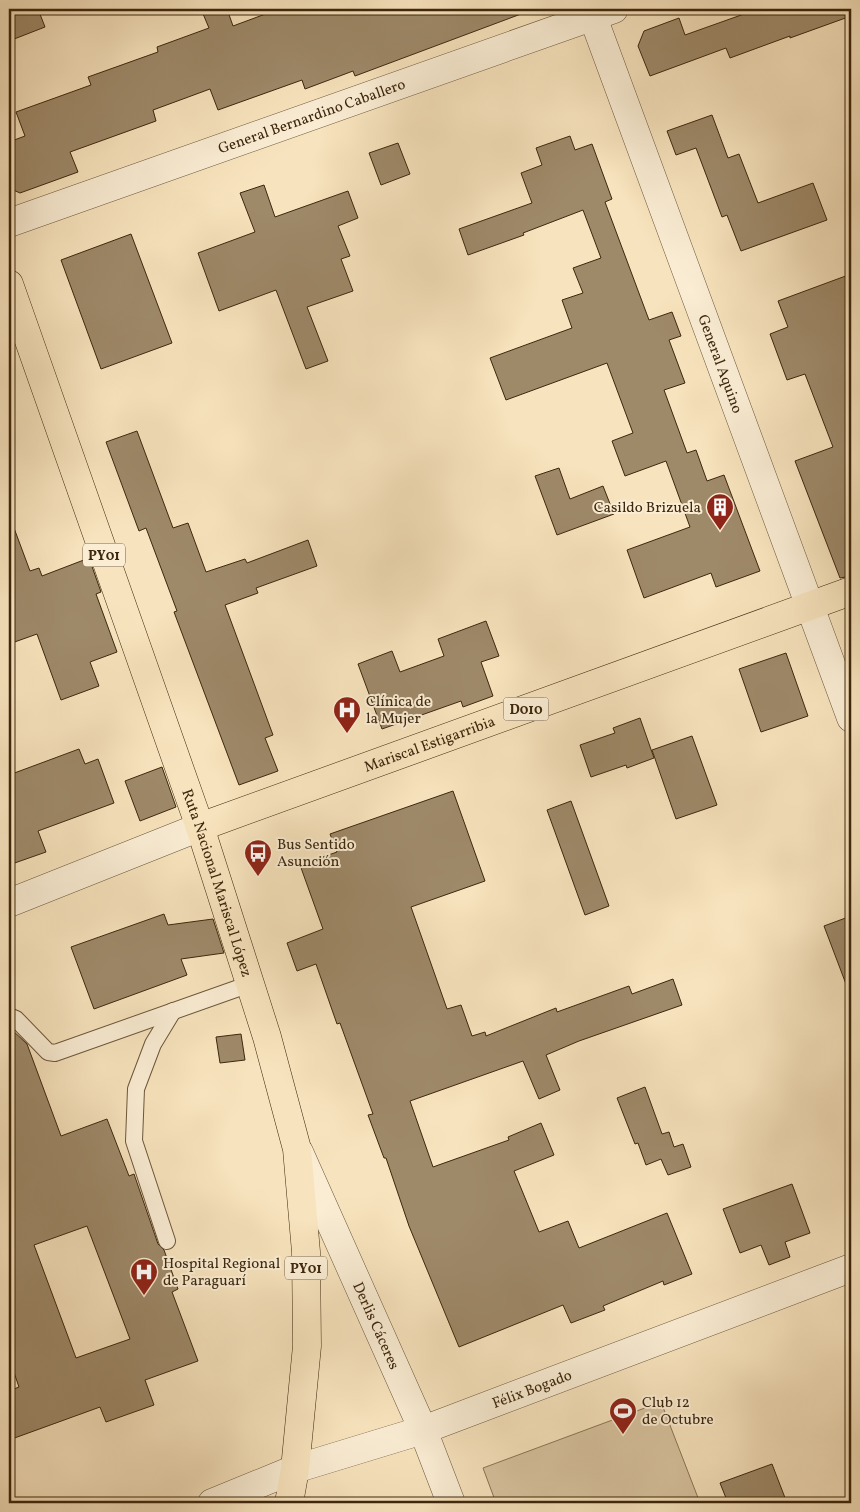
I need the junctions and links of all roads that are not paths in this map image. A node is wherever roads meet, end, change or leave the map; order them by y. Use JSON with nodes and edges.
{"nodes":[{"id":1,"x":599,"y":11,"type":"edge"},
{"id":2,"x":9,"y":223,"type":"edge"},
{"id":3,"x":9,"y":284,"type":"edge"},
{"id":4,"x":851,"y":591,"type":"edge"},
{"id":5,"x":810,"y":607,"type":"junction"},
{"id":6,"x":851,"y":718,"type":"edge"},
{"id":7,"x":200,"y":827,"type":"junction"},
{"id":8,"x":9,"y":903,"type":"edge"},
{"id":9,"x":250,"y":984,"type":"junction"},
{"id":10,"x":173,"y":1011,"type":"junction"},
{"id":11,"x":9,"y":1016,"type":"edge"},
{"id":12,"x":297,"y":1149,"type":"junction"},
{"id":13,"x":167,"y":1240,"type":"dead end"},
{"id":14,"x":851,"y":1268,"type":"edge"},
{"id":15,"x":423,"y":1430,"type":"junction"},
{"id":16,"x":294,"y":1469,"type":"junction"},
{"id":17,"x":212,"y":1503,"type":"edge"},
{"id":18,"x":289,"y":1503,"type":"edge"},
{"id":19,"x":451,"y":1503,"type":"edge"}],
"edges":[{"from":1,"to":2,"type":"street","name":"General Bernardino Caballero"},
{"from":1,"to":5,"type":"street","name":"General Aquino"},
{"from":3,"to":7,"type":"main road","name":"Ruta Nacional Mariscal López","number":"PY01"},
{"from":4,"to":5,"type":"main road","name":"Mariscal Estigarribia","number":"D010"},
{"from":5,"to":6,"type":"street","name":"General Aquino"},
{"from":5,"to":7,"type":"main road","name":"Mariscal Estigarribia","number":"D010"},
{"from":7,"to":8,"type":"street","name":"Mariscal Estigarribia"},
{"from":7,"to":9,"type":"main road","name":"Ruta Nacional Mariscal López","number":"PY01"},
{"from":9,"to":10,"type":"lane"},
{"from":9,"to":12,"type":"main road","name":"Ruta Nacional Mariscal López","number":"PY01"},
{"from":10,"to":11,"type":"lane"},
{"from":10,"to":13,"type":"lane"},
{"from":12,"to":15,"type":"street","name":"Derlis Cáceres"},
{"from":12,"to":16,"type":"main road","name":"Ruta Nacional Mariscal López","number":"PY01"},
{"from":14,"to":15,"type":"street","name":"Félix Bogado"},
{"from":15,"to":16,"type":"street","name":"Félix Bogado"},
{"from":15,"to":19,"type":"street","name":"Derlis Cáceres"},
{"from":16,"to":17,"type":"street","name":"Félix Bogado"},
{"from":16,"to":18,"type":"main road","name":"Ruta Nacional Mariscal López","number":"PY01"}]}
